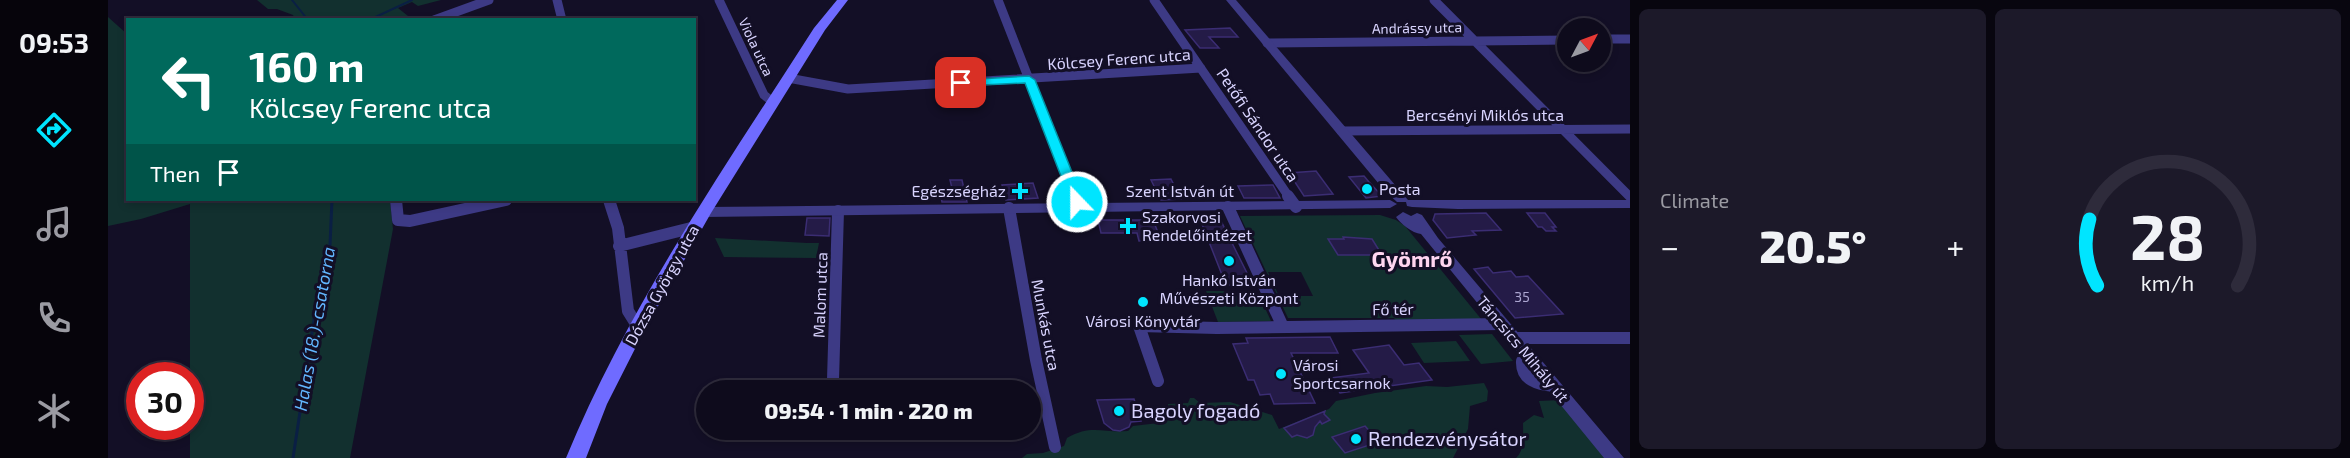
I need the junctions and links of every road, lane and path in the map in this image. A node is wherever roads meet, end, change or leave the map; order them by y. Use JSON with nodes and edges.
{"nodes":[{"id":1,"x":489,"y":0,"type":"edge"},
{"id":2,"x":557,"y":0,"type":"edge"},
{"id":3,"x":719,"y":0,"type":"edge"},
{"id":4,"x":843,"y":0,"type":"edge"},
{"id":5,"x":998,"y":0,"type":"edge"},
{"id":6,"x":1154,"y":0,"type":"edge"},
{"id":7,"x":1231,"y":0,"type":"edge"},
{"id":8,"x":1434,"y":0,"type":"edge"},
{"id":9,"x":440,"y":18,"type":"edge"},
{"id":10,"x":562,"y":18,"type":"edge"},
{"id":11,"x":1611,"y":39,"type":"edge"},
{"id":12,"x":1630,"y":39,"type":"edge"},
{"id":13,"x":1474,"y":40,"type":"junction"},
{"id":14,"x":1557,"y":40,"type":"edge"},
{"id":15,"x":1267,"y":43,"type":"junction"},
{"id":16,"x":1201,"y":68,"type":"junction"},
{"id":17,"x":788,"y":78,"type":"junction"},
{"id":18,"x":1029,"y":80,"type":"junction"},
{"id":19,"x":773,"y":102,"type":"junction"},
{"id":20,"x":1630,"y":129,"type":"edge"},
{"id":21,"x":1563,"y":130,"type":"junction"},
{"id":22,"x":1341,"y":131,"type":"junction"},
{"id":23,"x":1630,"y":197,"type":"edge"},
{"id":24,"x":396,"y":201,"type":"edge"},
{"id":25,"x":502,"y":201,"type":"edge"},
{"id":26,"x":609,"y":201,"type":"edge"},
{"id":27,"x":1630,"y":204,"type":"edge"},
{"id":28,"x":1228,"y":207,"type":"junction"},
{"id":29,"x":1296,"y":207,"type":"junction"},
{"id":30,"x":1009,"y":208,"type":"junction"},
{"id":31,"x":1079,"y":208,"type":"junction"},
{"id":32,"x":1404,"y":208,"type":"junction"},
{"id":33,"x":838,"y":211,"type":"junction"},
{"id":34,"x":704,"y":212,"type":"junction"},
{"id":35,"x":694,"y":227,"type":"junction"},
{"id":36,"x":619,"y":246,"type":"junction"},
{"id":37,"x":1502,"y":324,"type":"junction"},
{"id":38,"x":638,"y":327,"type":"junction"},
{"id":39,"x":1283,"y":327,"type":"junction"},
{"id":40,"x":1514,"y":338,"type":"junction"},
{"id":41,"x":1630,"y":338,"type":"edge"},
{"id":42,"x":833,"y":380,"type":"dead end"},
{"id":43,"x":1158,"y":381,"type":"dead end"},
{"id":44,"x":1055,"y":447,"type":"dead end"},
{"id":45,"x":576,"y":458,"type":"edge"},
{"id":46,"x":1615,"y":458,"type":"edge"}],
"edges":[{"from":1,"to":9,"type":"street"},
{"from":2,"to":10,"type":"street"},
{"from":3,"to":19,"type":"street","name":"Viola utca"},
{"from":4,"to":17,"type":"main road","name":"Dózsa György utca"},
{"from":5,"to":18,"type":"street"},
{"from":6,"to":16,"type":"street","name":"Petőfi Sándor utca"},
{"from":7,"to":15,"type":"street","name":"Táncsics Mihály út"},
{"from":8,"to":13,"type":"street"},
{"from":11,"to":12,"type":"street"},
{"from":13,"to":14,"type":"street","name":"Andrássy utca"},
{"from":13,"to":15,"type":"street","name":"Andrássy utca"},
{"from":13,"to":21,"type":"street"},
{"from":15,"to":22,"type":"street","name":"Táncsics Mihály út"},
{"from":16,"to":18,"type":"street","name":"Kölcsey Ferenc utca"},
{"from":16,"to":29,"type":"street","name":"Petőfi Sándor utca"},
{"from":17,"to":18,"type":"street","name":"Kölcsey Ferenc utca"},
{"from":17,"to":19,"type":"main road","name":"Dózsa György utca"},
{"from":18,"to":31,"type":"street"},
{"from":19,"to":34,"type":"main road","name":"Dózsa György utca"},
{"from":20,"to":21,"type":"street","name":"Bercsényi Miklós utca"},
{"from":21,"to":22,"type":"street","name":"Bercsényi Miklós utca"},
{"from":21,"to":23,"type":"street"},
{"from":22,"to":32,"type":"street","name":"Táncsics Mihály út"},
{"from":24,"to":25,"type":"street"},
{"from":26,"to":36,"type":"street"},
{"from":27,"to":32,"type":"street"},
{"from":28,"to":29,"type":"street","name":"Szent István út"},
{"from":28,"to":31,"type":"street","name":"Szent István út"},
{"from":28,"to":39,"type":"street"},
{"from":29,"to":32,"type":"street","name":"Szent István út"},
{"from":30,"to":31,"type":"street","name":"Szent István út"},
{"from":30,"to":33,"type":"street","name":"Szent István út"},
{"from":30,"to":44,"type":"street","name":"Munkás utca"},
{"from":32,"to":37,"type":"street","name":"Táncsics Mihály út"},
{"from":33,"to":34,"type":"street","name":"Szent István út"},
{"from":33,"to":42,"type":"street","name":"Malom utca"},
{"from":34,"to":35,"type":"main road","name":"Dózsa György utca"},
{"from":35,"to":36,"type":"street"},
{"from":35,"to":38,"type":"main road","name":"Dózsa György utca"},
{"from":36,"to":38,"type":"street"},
{"from":37,"to":39,"type":"street","name":"Fő tér"},
{"from":37,"to":40,"type":"street","name":"Táncsics Mihály út"},
{"from":38,"to":45,"type":"main road","name":"Dózsa György utca"},
{"from":39,"to":43,"type":"street","name":"Fő tér"},
{"from":40,"to":41,"type":"street"},
{"from":40,"to":46,"type":"street","name":"Táncsics Mihály út"}]}
